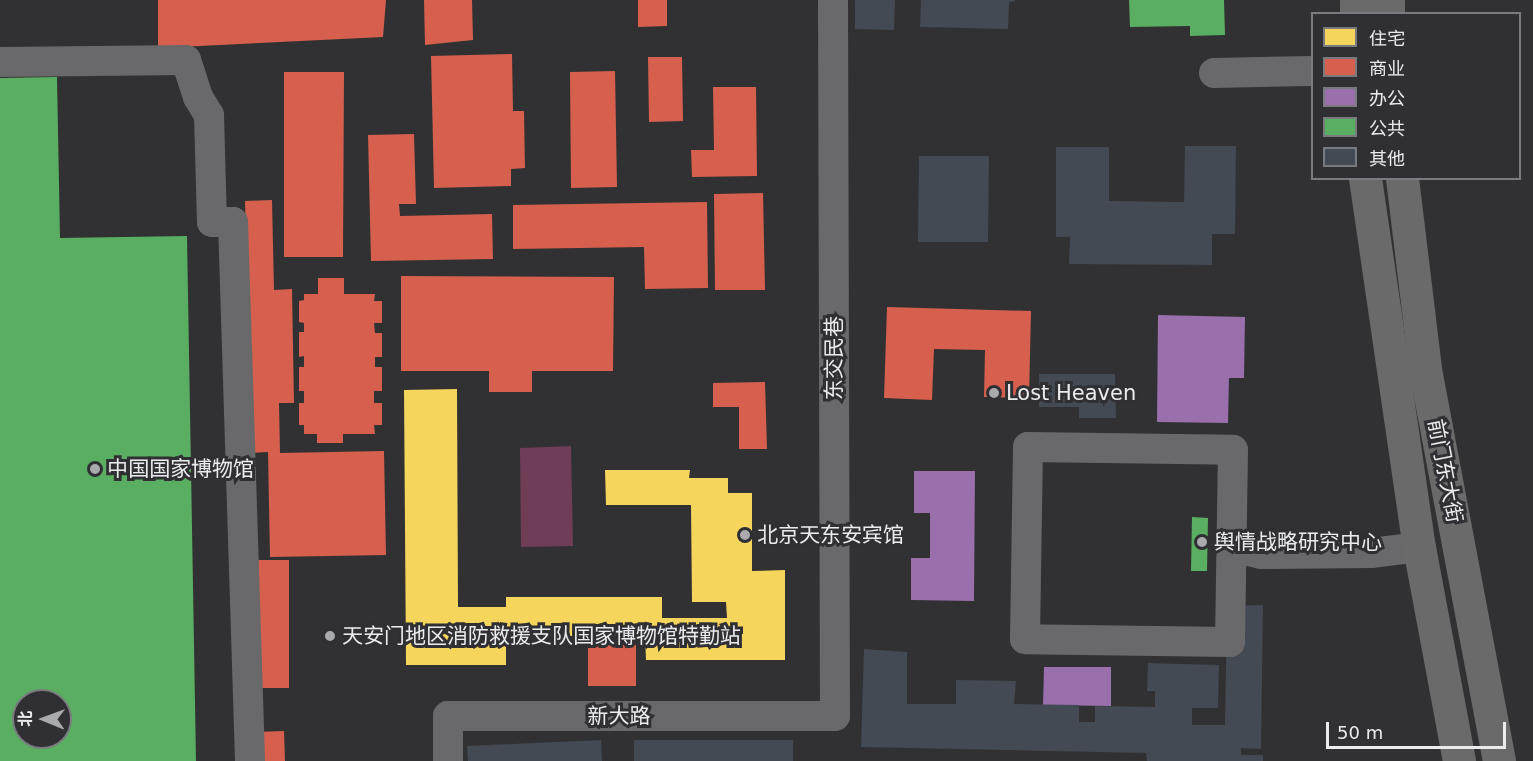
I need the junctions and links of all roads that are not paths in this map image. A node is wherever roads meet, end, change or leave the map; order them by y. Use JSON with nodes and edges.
{"nodes":[{"id":1,"x":833,"y":0,"type":"edge"},
{"id":2,"x":0,"y":62,"type":"edge"},
{"id":3,"x":1311,"y":71,"type":"edge"},
{"id":4,"x":1214,"y":73,"type":"dead end"},
{"id":5,"x":1365,"y":180,"type":"edge"},
{"id":6,"x":1402,"y":180,"type":"edge"},
{"id":7,"x":1231,"y":547,"type":"junction"},
{"id":8,"x":1419,"y":547,"type":"junction"},
{"id":9,"x":835,"y":716,"type":"joint"},
{"id":10,"x":250,"y":761,"type":"edge"},
{"id":11,"x":448,"y":761,"type":"edge"},
{"id":12,"x":1459,"y":761,"type":"edge"},
{"id":13,"x":1499,"y":761,"type":"edge"}],
"edges":[{"from":1,"to":9,"type":"street","name":"东交民巷"},
{"from":2,"to":10,"type":"street"},
{"from":3,"to":4,"type":"street"},
{"from":5,"to":8,"type":"main road","name":"前门东大街"},
{"from":6,"to":13,"type":"main road","name":"前门东大街"},
{"from":7,"to":7,"type":"street"},
{"from":7,"to":8,"type":"street"},
{"from":8,"to":12,"type":"main road","name":"前门东大街"},
{"from":9,"to":11,"type":"street","name":"新大路"}]}
